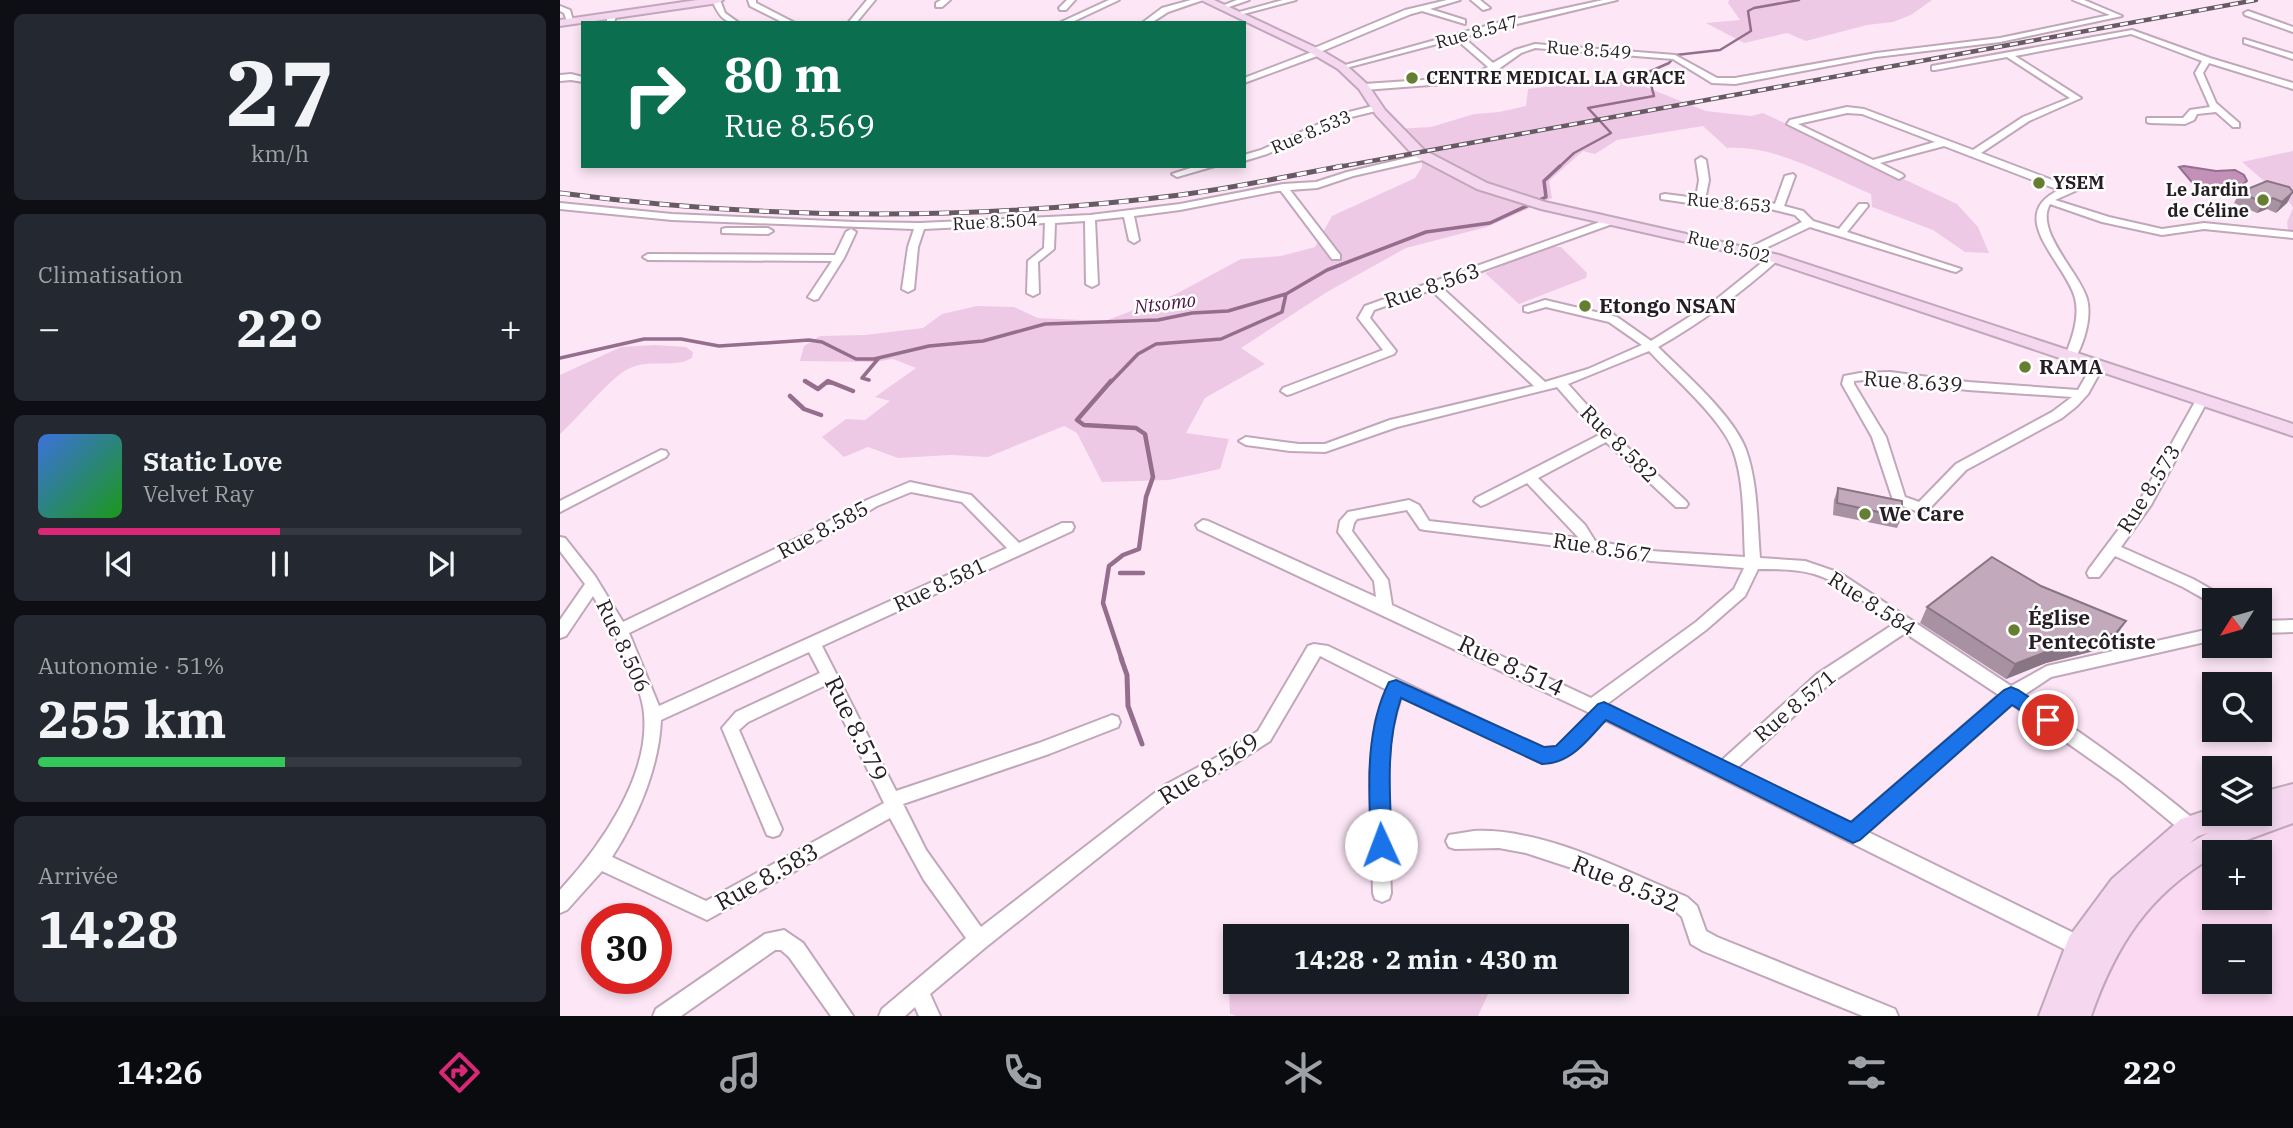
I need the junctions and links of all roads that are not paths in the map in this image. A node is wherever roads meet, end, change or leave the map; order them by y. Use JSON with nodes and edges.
{"nodes":[{"id":1,"x":573,"y":0,"type":"edge"},
{"id":2,"x":717,"y":0,"type":"edge"},
{"id":3,"x":752,"y":0,"type":"edge"},
{"id":4,"x":871,"y":0,"type":"edge"},
{"id":5,"x":946,"y":0,"type":"edge"},
{"id":6,"x":1071,"y":0,"type":"edge"},
{"id":7,"x":1115,"y":0,"type":"edge"},
{"id":8,"x":1199,"y":0,"type":"edge"},
{"id":9,"x":1206,"y":0,"type":"edge"},
{"id":10,"x":1245,"y":0,"type":"edge"},
{"id":11,"x":1292,"y":0,"type":"edge"},
{"id":12,"x":1456,"y":0,"type":"edge"},
{"id":13,"x":1475,"y":0,"type":"edge"},
{"id":14,"x":1613,"y":0,"type":"edge"},
{"id":15,"x":2077,"y":0,"type":"edge"},
{"id":16,"x":560,"y":1,"type":"edge"},
{"id":17,"x":939,"y":5,"type":"dead end"},
{"id":18,"x":560,"y":8,"type":"edge"},
{"id":19,"x":1063,"y":8,"type":"dead end"},
{"id":20,"x":1420,"y":8,"type":"junction"},
{"id":21,"x":1486,"y":8,"type":"dead end"},
{"id":22,"x":1230,"y":11,"type":"junction"},
{"id":23,"x":2248,"y":13,"type":"dead end"},
{"id":24,"x":611,"y":19,"type":"edge"},
{"id":25,"x":588,"y":21,"type":"edge"},
{"id":26,"x":732,"y":21,"type":"edge"},
{"id":27,"x":787,"y":21,"type":"edge"},
{"id":28,"x":854,"y":21,"type":"edge"},
{"id":29,"x":1068,"y":21,"type":"edge"},
{"id":30,"x":1149,"y":21,"type":"edge"},
{"id":31,"x":1462,"y":22,"type":"dead end"},
{"id":32,"x":566,"y":23,"type":"edge"},
{"id":33,"x":2293,"y":30,"type":"edge"},
{"id":34,"x":1457,"y":36,"type":"junction"},
{"id":35,"x":2247,"y":41,"type":"dead end"},
{"id":36,"x":1316,"y":52,"type":"junction"},
{"id":37,"x":2007,"y":54,"type":"junction"},
{"id":38,"x":2293,"y":57,"type":"edge"},
{"id":39,"x":2207,"y":60,"type":"junction"},
{"id":40,"x":1342,"y":67,"type":"junction"},
{"id":41,"x":1493,"y":68,"type":"junction"},
{"id":42,"x":1935,"y":68,"type":"dead end"},
{"id":43,"x":560,"y":78,"type":"edge"},
{"id":44,"x":581,"y":79,"type":"edge"},
{"id":45,"x":1246,"y":80,"type":"edge"},
{"id":46,"x":2293,"y":86,"type":"edge"},
{"id":47,"x":1364,"y":87,"type":"junction"},
{"id":48,"x":1377,"y":107,"type":"junction"},
{"id":49,"x":2218,"y":109,"type":"junction"},
{"id":50,"x":2150,"y":120,"type":"dead end"},
{"id":51,"x":2236,"y":125,"type":"dead end"},
{"id":52,"x":1943,"y":143,"type":"junction"},
{"id":53,"x":1973,"y":154,"type":"junction"},
{"id":54,"x":1246,"y":157,"type":"edge"},
{"id":55,"x":1424,"y":157,"type":"junction"},
{"id":56,"x":1701,"y":160,"type":"dead end"},
{"id":57,"x":1871,"y":163,"type":"junction"},
{"id":58,"x":1202,"y":168,"type":"edge"},
{"id":59,"x":1177,"y":174,"type":"dead end"},
{"id":60,"x":1790,"y":176,"type":"dead end"},
{"id":61,"x":1899,"y":176,"type":"dead end"},
{"id":62,"x":2097,"y":178,"type":"dead end"},
{"id":63,"x":1283,"y":187,"type":"junction"},
{"id":64,"x":2069,"y":190,"type":"junction"},
{"id":65,"x":1665,"y":197,"type":"dead end"},
{"id":66,"x":2048,"y":200,"type":"junction"},
{"id":67,"x":1700,"y":202,"type":"junction"},
{"id":68,"x":560,"y":206,"type":"edge"},
{"id":69,"x":1863,"y":206,"type":"dead end"},
{"id":70,"x":1779,"y":207,"type":"junction"},
{"id":71,"x":1129,"y":214,"type":"junction"},
{"id":72,"x":1090,"y":218,"type":"junction"},
{"id":73,"x":1050,"y":220,"type":"junction"},
{"id":74,"x":1611,"y":221,"type":"junction"},
{"id":75,"x":1809,"y":223,"type":"junction"},
{"id":76,"x":888,"y":225,"type":"junction"},
{"id":77,"x":920,"y":226,"type":"junction"},
{"id":78,"x":726,"y":231,"type":"dead end"},
{"id":79,"x":851,"y":232,"type":"junction"},
{"id":80,"x":1840,"y":234,"type":"junction"},
{"id":81,"x":2293,"y":235,"type":"edge"},
{"id":82,"x":1134,"y":240,"type":"dead end"},
{"id":83,"x":1751,"y":251,"type":"junction"},
{"id":84,"x":648,"y":257,"type":"dead end"},
{"id":85,"x":1336,"y":257,"type":"dead end"},
{"id":86,"x":839,"y":258,"type":"junction"},
{"id":87,"x":1774,"y":258,"type":"junction"},
{"id":88,"x":1956,"y":269,"type":"dead end"},
{"id":89,"x":1092,"y":284,"type":"dead end"},
{"id":90,"x":1431,"y":284,"type":"junction"},
{"id":91,"x":908,"y":289,"type":"dead end"},
{"id":92,"x":1032,"y":293,"type":"dead end"},
{"id":93,"x":814,"y":297,"type":"dead end"},
{"id":94,"x":1528,"y":309,"type":"dead end"},
{"id":95,"x":1651,"y":346,"type":"junction"},
{"id":96,"x":2071,"y":356,"type":"junction"},
{"id":97,"x":2098,"y":365,"type":"junction"},
{"id":98,"x":1560,"y":382,"type":"junction"},
{"id":99,"x":1543,"y":387,"type":"junction"},
{"id":100,"x":1287,"y":391,"type":"dead end"},
{"id":101,"x":2082,"y":394,"type":"junction"},
{"id":102,"x":2202,"y":400,"type":"junction"},
{"id":103,"x":2293,"y":430,"type":"edge"},
{"id":104,"x":1607,"y":436,"type":"junction"},
{"id":105,"x":1246,"y":441,"type":"dead end"},
{"id":106,"x":661,"y":454,"type":"dead end"},
{"id":107,"x":1528,"y":476,"type":"junction"},
{"id":108,"x":1481,"y":501,"type":"dead end"},
{"id":109,"x":1681,"y":504,"type":"dead end"},
{"id":110,"x":560,"y":508,"type":"edge"},
{"id":111,"x":1203,"y":525,"type":"dead end"},
{"id":112,"x":1067,"y":527,"type":"dead end"},
{"id":113,"x":560,"y":542,"type":"edge"},
{"id":114,"x":1590,"y":545,"type":"junction"},
{"id":115,"x":2112,"y":549,"type":"junction"},
{"id":116,"x":1017,"y":550,"type":"junction"},
{"id":117,"x":1753,"y":563,"type":"junction"},
{"id":118,"x":2094,"y":573,"type":"dead end"},
{"id":119,"x":593,"y":584,"type":"junction"},
{"id":120,"x":2202,"y":591,"type":"edge"},
{"id":121,"x":1385,"y":606,"type":"junction"},
{"id":122,"x":1905,"y":625,"type":"junction"},
{"id":123,"x":2293,"y":626,"type":"edge"},
{"id":124,"x":2272,"y":627,"type":"edge"},
{"id":125,"x":619,"y":631,"type":"junction"},
{"id":126,"x":560,"y":632,"type":"edge"},
{"id":127,"x":2202,"y":637,"type":"edge"},
{"id":128,"x":813,"y":643,"type":"junction"},
{"id":129,"x":830,"y":676,"type":"junction"},
{"id":130,"x":1396,"y":687,"type":"junction"},
{"id":131,"x":2011,"y":695,"type":"junction"},
{"id":132,"x":1599,"y":707,"type":"junction"},
{"id":133,"x":653,"y":716,"type":"junction"},
{"id":134,"x":1112,"y":722,"type":"dead end"},
{"id":135,"x":1724,"y":769,"type":"junction"},
{"id":136,"x":2293,"y":795,"type":"edge"},
{"id":137,"x":2272,"y":801,"type":"edge"},
{"id":138,"x":893,"y":804,"type":"junction"},
{"id":139,"x":2293,"y":812,"type":"edge"},
{"id":140,"x":2202,"y":823,"type":"edge"},
{"id":141,"x":2190,"y":827,"type":"junction"},
{"id":142,"x":772,"y":829,"type":"dead end"},
{"id":143,"x":1853,"y":833,"type":"junction"},
{"id":144,"x":1455,"y":841,"type":"dead end"},
{"id":145,"x":599,"y":860,"type":"junction"},
{"id":146,"x":1382,"y":893,"type":"dead end"},
{"id":147,"x":560,"y":904,"type":"edge"},
{"id":148,"x":979,"y":940,"type":"junction"},
{"id":149,"x":2079,"y":946,"type":"junction"},
{"id":150,"x":918,"y":992,"type":"junction"},
{"id":151,"x":663,"y":1016,"type":"edge"},
{"id":152,"x":843,"y":1016,"type":"edge"},
{"id":153,"x":889,"y":1016,"type":"edge"},
{"id":154,"x":930,"y":1016,"type":"edge"},
{"id":155,"x":1888,"y":1016,"type":"edge"},
{"id":156,"x":2053,"y":1016,"type":"edge"},
{"id":157,"x":2077,"y":1016,"type":"edge"}],
"edges":[{"from":1,"to":16,"type":"street"},
{"from":2,"to":24,"type":"main road"},
{"from":2,"to":26,"type":"street"},
{"from":3,"to":27,"type":"street"},
{"from":4,"to":28,"type":"street"},
{"from":5,"to":17,"type":"street"},
{"from":6,"to":19,"type":"street"},
{"from":7,"to":29,"type":"street"},
{"from":8,"to":30,"type":"street"},
{"from":9,"to":22,"type":"main road","name":"Rue 8.502"},
{"from":10,"to":22,"type":"street"},
{"from":11,"to":22,"type":"street"},
{"from":12,"to":20,"type":"street"},
{"from":13,"to":21,"type":"street"},
{"from":14,"to":34,"type":"street","name":"Rue 8.547"},
{"from":15,"to":41,"type":"street","name":"Rue 8.549"},
{"from":18,"to":32,"type":"street"},
{"from":20,"to":31,"type":"street"},
{"from":20,"to":36,"type":"street"},
{"from":22,"to":36,"type":"main road","name":"Rue 8.502"},
{"from":23,"to":33,"type":"street"},
{"from":24,"to":25,"type":"main road"},
{"from":34,"to":40,"type":"street","name":"Rue 8.547"},
{"from":34,"to":41,"type":"street"},
{"from":35,"to":38,"type":"street"},
{"from":36,"to":40,"type":"main road","name":"Rue 8.502"},
{"from":36,"to":45,"type":"street"},
{"from":37,"to":39,"type":"street"},
{"from":37,"to":42,"type":"street"},
{"from":37,"to":53,"type":"street"},
{"from":39,"to":46,"type":"street"},
{"from":39,"to":49,"type":"street"},
{"from":40,"to":47,"type":"main road","name":"Rue 8.502"},
{"from":41,"to":47,"type":"street","name":"Rue 8.549"},
{"from":43,"to":44,"type":"street"},
{"from":47,"to":48,"type":"main road","name":"Rue 8.502"},
{"from":48,"to":54,"type":"street","name":"Rue 8.533"},
{"from":48,"to":55,"type":"main road","name":"Rue 8.502"},
{"from":49,"to":50,"type":"street"},
{"from":49,"to":51,"type":"street"},
{"from":52,"to":53,"type":"street"},
{"from":52,"to":57,"type":"street"},
{"from":52,"to":57,"type":"street"},
{"from":53,"to":64,"type":"street"},
{"from":55,"to":63,"type":"street","name":"Rue 8.504"},
{"from":55,"to":74,"type":"main road","name":"Rue 8.502"},
{"from":56,"to":67,"type":"street"},
{"from":57,"to":61,"type":"street"},
{"from":58,"to":59,"type":"street"},
{"from":60,"to":70,"type":"street"},
{"from":62,"to":64,"type":"street"},
{"from":63,"to":71,"type":"street","name":"Rue 8.504"},
{"from":63,"to":85,"type":"street"},
{"from":64,"to":66,"type":"street"},
{"from":65,"to":67,"type":"street","name":"Rue 8.653"},
{"from":66,"to":81,"type":"street"},
{"from":66,"to":96,"type":"street"},
{"from":67,"to":70,"type":"street","name":"Rue 8.653"},
{"from":68,"to":76,"type":"street","name":"Rue 8.504"},
{"from":69,"to":80,"type":"street"},
{"from":70,"to":75,"type":"street","name":"Rue 8.653"},
{"from":71,"to":72,"type":"street","name":"Rue 8.504"},
{"from":71,"to":82,"type":"street"},
{"from":72,"to":73,"type":"street","name":"Rue 8.504"},
{"from":72,"to":89,"type":"street"},
{"from":73,"to":77,"type":"street","name":"Rue 8.504"},
{"from":73,"to":92,"type":"street"},
{"from":74,"to":83,"type":"main road","name":"Rue 8.502"},
{"from":74,"to":90,"type":"street","name":"Rue 8.563"},
{"from":75,"to":80,"type":"street"},
{"from":75,"to":83,"type":"street","name":"Rue 8.653"},
{"from":76,"to":77,"type":"street","name":"Rue 8.504"},
{"from":76,"to":79,"type":"street"},
{"from":77,"to":91,"type":"street"},
{"from":78,"to":79,"type":"street"},
{"from":79,"to":86,"type":"street"},
{"from":80,"to":88,"type":"street"},
{"from":83,"to":87,"type":"main road","name":"Rue 8.502"},
{"from":84,"to":86,"type":"street"},
{"from":86,"to":93,"type":"street"},
{"from":87,"to":95,"type":"street"},
{"from":87,"to":96,"type":"main road","name":"Rue 8.502"},
{"from":90,"to":99,"type":"street"},
{"from":90,"to":100,"type":"street","name":"Rue 8.563"},
{"from":94,"to":95,"type":"street"},
{"from":95,"to":98,"type":"street"},
{"from":95,"to":117,"type":"street"},
{"from":96,"to":97,"type":"main road","name":"Rue 8.502"},
{"from":97,"to":101,"type":"street","name":"Rue 8.639"},
{"from":97,"to":102,"type":"main road","name":"Rue 8.502"},
{"from":98,"to":99,"type":"street"},
{"from":98,"to":104,"type":"street","name":"Rue 8.582"},
{"from":99,"to":105,"type":"street"},
{"from":101,"to":101,"type":"street","name":"Rue 8.639"},
{"from":102,"to":103,"type":"main road","name":"Rue 8.502"},
{"from":102,"to":115,"type":"street","name":"Rue 8.573"},
{"from":104,"to":107,"type":"street"},
{"from":104,"to":109,"type":"street","name":"Rue 8.582"},
{"from":106,"to":110,"type":"street"},
{"from":107,"to":108,"type":"street"},
{"from":107,"to":114,"type":"street"},
{"from":111,"to":121,"type":"street","name":"Rue 8.514"},
{"from":112,"to":116,"type":"street","name":"Rue 8.581"},
{"from":113,"to":119,"type":"street","name":"Rue 8.506"},
{"from":114,"to":117,"type":"street","name":"Rue 8.567"},
{"from":114,"to":121,"type":"street","name":"Rue 8.567"},
{"from":115,"to":118,"type":"street"},
{"from":115,"to":120,"type":"street","name":"Rue 8.573"},
{"from":116,"to":125,"type":"street","name":"Rue 8.585"},
{"from":116,"to":128,"type":"street","name":"Rue 8.581"},
{"from":117,"to":122,"type":"street","name":"Rue 8.584"},
{"from":117,"to":132,"type":"street"},
{"from":119,"to":125,"type":"street","name":"Rue 8.506"},
{"from":119,"to":126,"type":"street"},
{"from":121,"to":132,"type":"street","name":"Rue 8.514"},
{"from":122,"to":131,"type":"street","name":"Rue 8.584"},
{"from":122,"to":135,"type":"street","name":"Rue 8.571"},
{"from":123,"to":124,"type":"street"},
{"from":125,"to":133,"type":"street","name":"Rue 8.506"},
{"from":127,"to":131,"type":"street"},
{"from":128,"to":129,"type":"street","name":"Rue 8.579"},
{"from":128,"to":133,"type":"street"},
{"from":129,"to":138,"type":"street","name":"Rue 8.579"},
{"from":129,"to":142,"type":"street"},
{"from":130,"to":132,"type":"street","name":"Rue 8.569"},
{"from":130,"to":146,"type":"street"},
{"from":130,"to":148,"type":"street","name":"Rue 8.569"},
{"from":131,"to":141,"type":"street","name":"Rue 8.584"},
{"from":131,"to":143,"type":"street"},
{"from":132,"to":135,"type":"street","name":"Rue 8.514"},
{"from":133,"to":145,"type":"street","name":"Rue 8.506"},
{"from":134,"to":138,"type":"street","name":"Rue 8.579"},
{"from":135,"to":143,"type":"street","name":"Rue 8.514"},
{"from":136,"to":137,"type":"main road"},
{"from":138,"to":145,"type":"street","name":"Rue 8.583"},
{"from":138,"to":148,"type":"street"},
{"from":139,"to":157,"type":"main road"},
{"from":140,"to":141,"type":"main road"},
{"from":141,"to":149,"type":"main road"},
{"from":143,"to":149,"type":"street","name":"Rue 8.514"},
{"from":144,"to":155,"type":"street","name":"Rue 8.532"},
{"from":145,"to":147,"type":"street","name":"Rue 8.506"},
{"from":148,"to":150,"type":"street"},
{"from":149,"to":156,"type":"main road"},
{"from":150,"to":153,"type":"street"},
{"from":150,"to":154,"type":"street"},
{"from":151,"to":152,"type":"street"}]}
